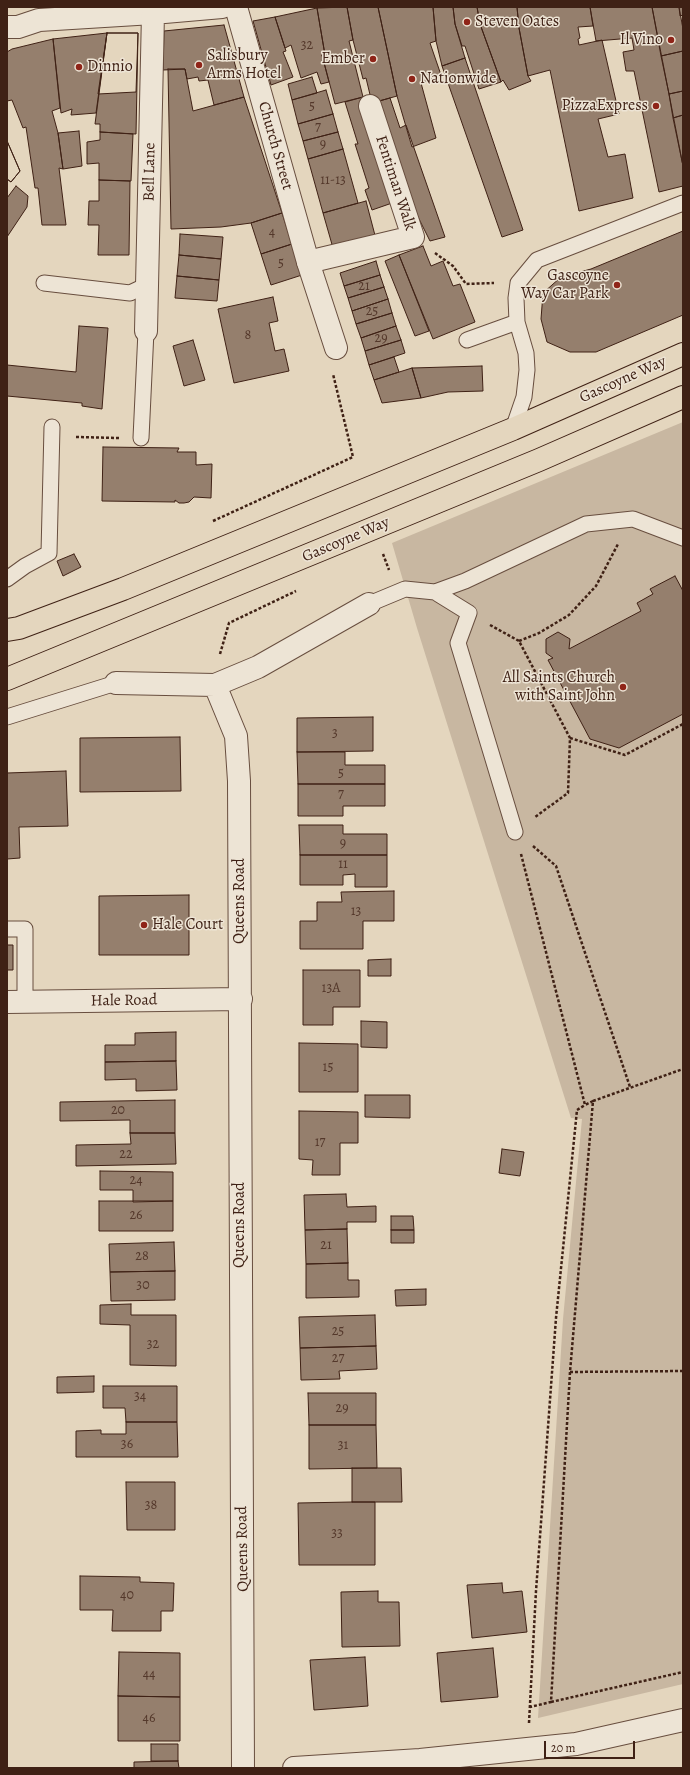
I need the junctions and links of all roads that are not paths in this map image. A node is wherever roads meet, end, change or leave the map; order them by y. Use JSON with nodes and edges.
{"nodes":[{"id":1,"x":222,"y":7,"type":"edge"},
{"id":2,"x":236,"y":7,"type":"edge"},
{"id":3,"x":191,"y":8,"type":"edge"},
{"id":4,"x":153,"y":13,"type":"junction"},
{"id":5,"x":11,"y":32,"type":"edge"},
{"id":6,"x":370,"y":106,"type":"dead end"},
{"id":7,"x":683,"y":204,"type":"edge"},
{"id":8,"x":308,"y":262,"type":"junction"},
{"id":9,"x":44,"y":283,"type":"dead end"},
{"id":10,"x":147,"y":284,"type":"junction"},
{"id":11,"x":517,"y":322,"type":"junction"},
{"id":12,"x":146,"y":332,"type":"joint"},
{"id":13,"x":467,"y":340,"type":"dead end"},
{"id":14,"x":336,"y":348,"type":"road end"},
{"id":15,"x":683,"y":354,"type":"edge"},
{"id":16,"x":683,"y":397,"type":"edge"},
{"id":17,"x":513,"y":429,"type":"junction"},
{"id":18,"x":52,"y":431,"type":"road end"},
{"id":19,"x":141,"y":438,"type":"road end"},
{"id":20,"x":683,"y":538,"type":"edge"},
{"id":21,"x":7,"y":579,"type":"edge"},
{"id":22,"x":435,"y":592,"type":"junction"},
{"id":23,"x":369,"y":604,"type":"joint"},
{"id":24,"x":7,"y":630,"type":"edge"},
{"id":25,"x":7,"y":679,"type":"edge"},
{"id":26,"x":116,"y":683,"type":"joint"},
{"id":27,"x":215,"y":686,"type":"junction"},
{"id":28,"x":7,"y":717,"type":"edge"},
{"id":29,"x":515,"y":832,"type":"road end"},
{"id":30,"x":7,"y":929,"type":"edge"},
{"id":31,"x":241,"y":999,"type":"junction"},
{"id":32,"x":16,"y":1002,"type":"edge"},
{"id":33,"x":683,"y":1720,"type":"edge"},
{"id":34,"x":243,"y":1768,"type":"edge"},
{"id":35,"x":294,"y":1768,"type":"edge"}],
"edges":[{"from":1,"to":3,"type":"street"},
{"from":2,"to":8,"type":"street","name":"Church Street"},
{"from":3,"to":4,"type":"street"},
{"from":4,"to":5,"type":"street"},
{"from":4,"to":10,"type":"street","name":"Bell Lane"},
{"from":6,"to":8,"type":"street","name":"Fentiman Walk"},
{"from":7,"to":11,"type":"lane"},
{"from":8,"to":14,"type":"street","name":"Church Street"},
{"from":9,"to":10,"type":"lane"},
{"from":10,"to":12,"type":"street","name":"Bell Lane"},
{"from":11,"to":13,"type":"lane"},
{"from":11,"to":17,"type":"lane"},
{"from":12,"to":19,"type":"lane"},
{"from":15,"to":17,"type":"highway","name":"Gascoyne Way"},
{"from":16,"to":25,"type":"highway","name":"Gascoyne Way"},
{"from":17,"to":24,"type":"highway","name":"Gascoyne Way"},
{"from":18,"to":21,"type":"lane"},
{"from":20,"to":22,"type":"lane"},
{"from":22,"to":23,"type":"lane"},
{"from":22,"to":29,"type":"lane"},
{"from":23,"to":27,"type":"street"},
{"from":26,"to":27,"type":"street"},
{"from":26,"to":28,"type":"lane"},
{"from":27,"to":31,"type":"street","name":"Queens Road"},
{"from":30,"to":32,"type":"lane"},
{"from":31,"to":32,"type":"street","name":"Hale Road"},
{"from":31,"to":34,"type":"street","name":"Queens Road"},
{"from":33,"to":35,"type":"street"}]}
